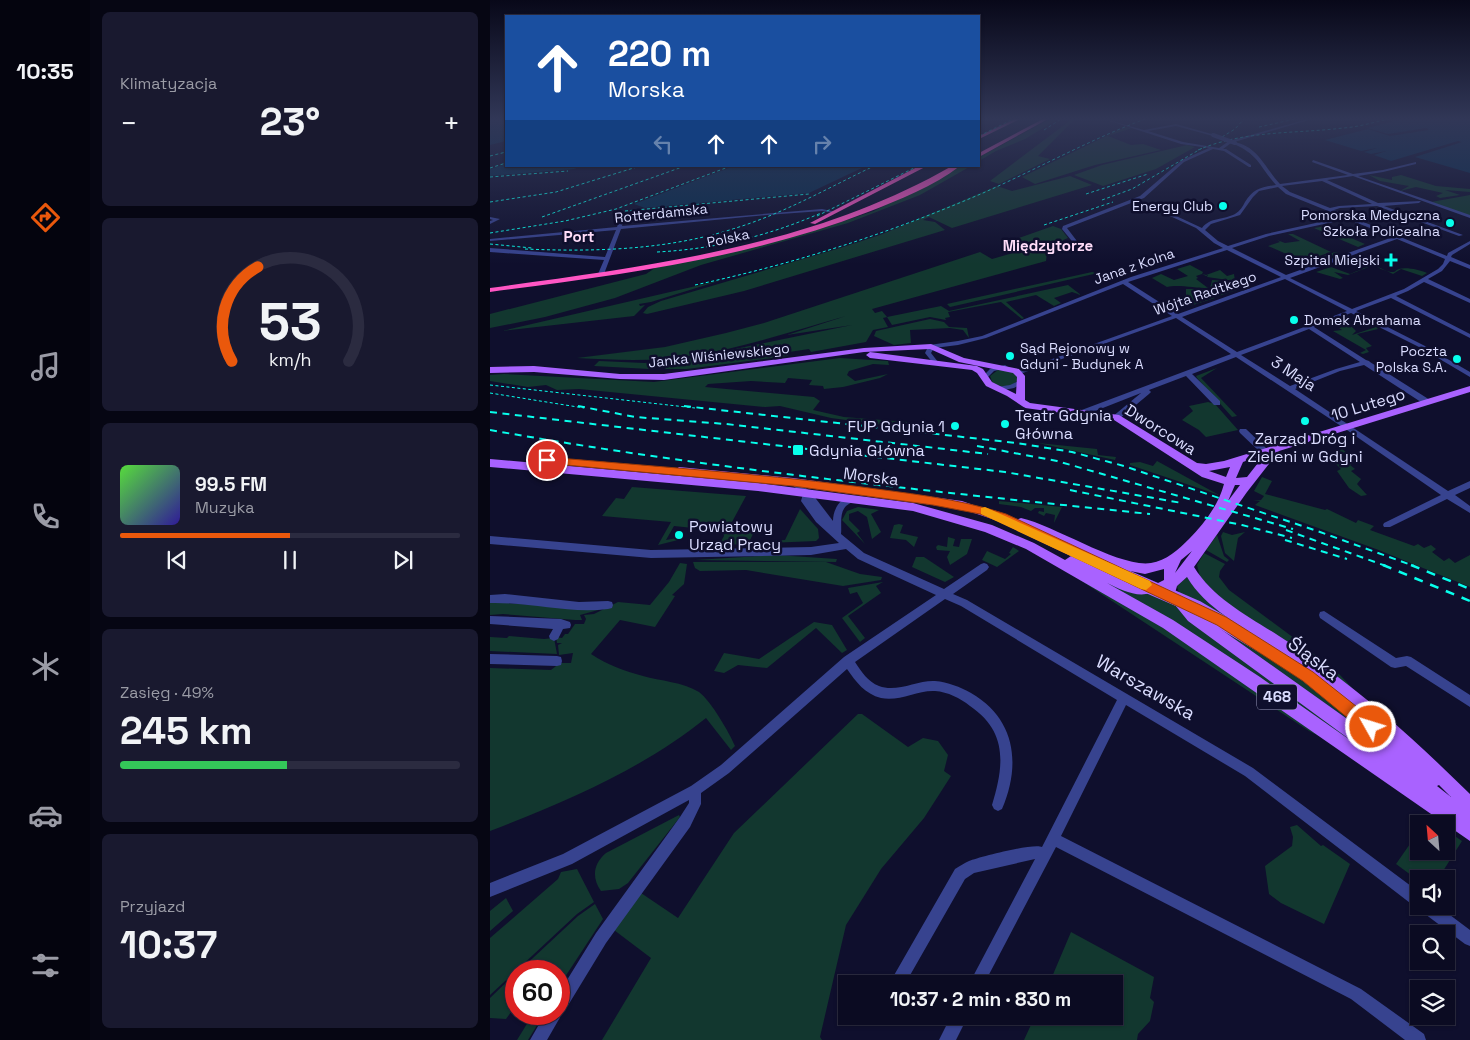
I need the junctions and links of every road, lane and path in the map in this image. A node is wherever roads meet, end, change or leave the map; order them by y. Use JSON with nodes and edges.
{"nodes":[{"id":1,"x":921,"y":168,"type":"edge"},
{"id":2,"x":954,"y":168,"type":"edge"},
{"id":3,"x":1176,"y":168,"type":"edge"},
{"id":4,"x":1266,"y":168,"type":"edge"},
{"id":5,"x":1331,"y":168,"type":"edge"},
{"id":6,"x":1398,"y":168,"type":"edge"},
{"id":7,"x":1352,"y":175,"type":"junction"},
{"id":8,"x":1320,"y":179,"type":"junction"},
{"id":9,"x":1277,"y":185,"type":"junction"},
{"id":10,"x":1423,"y":202,"type":"junction"},
{"id":11,"x":1376,"y":204,"type":"junction"},
{"id":12,"x":1330,"y":210,"type":"junction"},
{"id":13,"x":834,"y":212,"type":"junction"},
{"id":14,"x":1172,"y":216,"type":"dead end"},
{"id":15,"x":623,"y":217,"type":"dead end"},
{"id":16,"x":849,"y":217,"type":"junction"},
{"id":17,"x":1349,"y":217,"type":"junction"},
{"id":18,"x":1470,"y":217,"type":"edge"},
{"id":19,"x":1193,"y":224,"type":"junction"},
{"id":20,"x":1207,"y":225,"type":"junction"},
{"id":21,"x":618,"y":228,"type":"junction"},
{"id":22,"x":1203,"y":230,"type":"junction"},
{"id":23,"x":1400,"y":237,"type":"junction"},
{"id":24,"x":1470,"y":238,"type":"edge"},
{"id":25,"x":490,"y":240,"type":"edge"},
{"id":26,"x":1470,"y":242,"type":"edge"},
{"id":27,"x":1228,"y":248,"type":"junction"},
{"id":28,"x":1080,"y":249,"type":"dead end"},
{"id":29,"x":490,"y":250,"type":"edge"},
{"id":30,"x":1449,"y":257,"type":"junction"},
{"id":31,"x":606,"y":259,"type":"junction"},
{"id":32,"x":1445,"y":265,"type":"junction"},
{"id":33,"x":1468,"y":266,"type":"edge"},
{"id":34,"x":602,"y":271,"type":"junction"},
{"id":35,"x":1286,"y":278,"type":"junction"},
{"id":36,"x":1426,"y":280,"type":"junction"},
{"id":37,"x":1124,"y":282,"type":"junction"},
{"id":38,"x":490,"y":288,"type":"edge"},
{"id":39,"x":1392,"y":296,"type":"junction"},
{"id":40,"x":1470,"y":301,"type":"edge"},
{"id":41,"x":1346,"y":308,"type":"joint"},
{"id":42,"x":1352,"y":311,"type":"junction"},
{"id":43,"x":1177,"y":316,"type":"junction"},
{"id":44,"x":1310,"y":327,"type":"junction"},
{"id":45,"x":1470,"y":336,"type":"edge"},
{"id":46,"x":931,"y":346,"type":"junction"},
{"id":47,"x":893,"y":353,"type":"junction"},
{"id":48,"x":1238,"y":355,"type":"junction"},
{"id":49,"x":935,"y":362,"type":"junction"},
{"id":50,"x":1367,"y":362,"type":"junction"},
{"id":51,"x":490,"y":365,"type":"edge"},
{"id":52,"x":1005,"y":367,"type":"junction"},
{"id":53,"x":505,"y":368,"type":"junction"},
{"id":54,"x":490,"y":370,"type":"edge"},
{"id":55,"x":1018,"y":373,"type":"junction"},
{"id":56,"x":1188,"y":374,"type":"junction"},
{"id":57,"x":1470,"y":375,"type":"edge"},
{"id":58,"x":984,"y":378,"type":"junction"},
{"id":59,"x":1021,"y":382,"type":"junction"},
{"id":60,"x":999,"y":389,"type":"junction"},
{"id":61,"x":1290,"y":389,"type":"junction"},
{"id":62,"x":1470,"y":389,"type":"edge"},
{"id":63,"x":1136,"y":396,"type":"junction"},
{"id":64,"x":1020,"y":400,"type":"junction"},
{"id":65,"x":1427,"y":402,"type":"junction"},
{"id":66,"x":1217,"y":403,"type":"dead end"},
{"id":67,"x":1082,"y":413,"type":"junction"},
{"id":68,"x":1116,"y":417,"type":"junction"},
{"id":69,"x":1347,"y":426,"type":"junction"},
{"id":70,"x":1243,"y":431,"type":"dead end"},
{"id":71,"x":1275,"y":449,"type":"junction"},
{"id":72,"x":1263,"y":450,"type":"junction"},
{"id":73,"x":490,"y":456,"type":"edge"},
{"id":74,"x":1238,"y":462,"type":"junction"},
{"id":75,"x":490,"y":463,"type":"edge"},
{"id":76,"x":1194,"y":467,"type":"junction"},
{"id":77,"x":1250,"y":480,"type":"junction"},
{"id":78,"x":1229,"y":481,"type":"junction"},
{"id":79,"x":793,"y":482,"type":"junction"},
{"id":80,"x":1470,"y":484,"type":"edge"},
{"id":81,"x":835,"y":488,"type":"junction"},
{"id":82,"x":807,"y":493,"type":"junction"},
{"id":83,"x":1447,"y":494,"type":"junction"},
{"id":84,"x":852,"y":499,"type":"junction"},
{"id":85,"x":1470,"y":510,"type":"edge"},
{"id":86,"x":1002,"y":518,"type":"junction"},
{"id":87,"x":1387,"y":525,"type":"dead end"},
{"id":88,"x":837,"y":535,"type":"junction"},
{"id":89,"x":490,"y":540,"type":"edge"},
{"id":90,"x":847,"y":546,"type":"junction"},
{"id":91,"x":1030,"y":546,"type":"junction"},
{"id":92,"x":1177,"y":556,"type":"junction"},
{"id":93,"x":984,"y":567,"type":"dead end"},
{"id":94,"x":1188,"y":568,"type":"junction"},
{"id":95,"x":1116,"y":572,"type":"joint"},
{"id":96,"x":1146,"y":589,"type":"dead end"},
{"id":97,"x":944,"y":594,"type":"junction"},
{"id":98,"x":490,"y":599,"type":"edge"},
{"id":99,"x":608,"y":605,"type":"dead end"},
{"id":100,"x":1181,"y":605,"type":"dead end"},
{"id":101,"x":1324,"y":616,"type":"dead end"},
{"id":102,"x":490,"y":620,"type":"edge"},
{"id":103,"x":554,"y":636,"type":"dead end"},
{"id":104,"x":490,"y":660,"type":"edge"},
{"id":105,"x":557,"y":661,"type":"dead end"},
{"id":106,"x":848,"y":661,"type":"junction"},
{"id":107,"x":1124,"y":697,"type":"junction"},
{"id":108,"x":1470,"y":701,"type":"edge"},
{"id":109,"x":695,"y":790,"type":"junction"},
{"id":110,"x":998,"y":805,"type":"dead end"},
{"id":111,"x":1470,"y":805,"type":"edge"},
{"id":112,"x":1470,"y":822,"type":"edge"},
{"id":113,"x":1470,"y":834,"type":"edge"},
{"id":114,"x":1053,"y":839,"type":"junction"},
{"id":115,"x":1044,"y":855,"type":"junction"},
{"id":116,"x":490,"y":890,"type":"edge"},
{"id":117,"x":1410,"y":894,"type":"edge"},
{"id":118,"x":1438,"y":915,"type":"edge"},
{"id":119,"x":1470,"y":939,"type":"edge"},
{"id":120,"x":901,"y":975,"type":"edge"},
{"id":121,"x":981,"y":975,"type":"edge"},
{"id":122,"x":570,"y":989,"type":"edge"},
{"id":123,"x":547,"y":1025,"type":"edge"},
{"id":124,"x":955,"y":1025,"type":"edge"},
{"id":125,"x":538,"y":1040,"type":"edge"},
{"id":126,"x":947,"y":1040,"type":"edge"},
{"id":127,"x":1418,"y":1040,"type":"edge"}],
"edges":[{"from":1,"to":13,"type":"highway","name":"Polska"},
{"from":2,"to":16,"type":"highway","name":"Polska"},
{"from":3,"to":28,"type":"street"},
{"from":4,"to":9,"type":"street"},
{"from":5,"to":7,"type":"street"},
{"from":6,"to":7,"type":"street"},
{"from":7,"to":8,"type":"street"},
{"from":7,"to":10,"type":"street"},
{"from":8,"to":9,"type":"street"},
{"from":8,"to":11,"type":"street"},
{"from":9,"to":12,"type":"street"},
{"from":9,"to":20,"type":"street"},
{"from":10,"to":11,"type":"street"},
{"from":10,"to":18,"type":"street"},
{"from":11,"to":12,"type":"street"},
{"from":11,"to":24,"type":"street"},
{"from":12,"to":17,"type":"street"},
{"from":13,"to":16,"type":"highway"},
{"from":13,"to":21,"type":"street","name":"Rotterdamska"},
{"from":13,"to":34,"type":"highway","name":"Polska"},
{"from":14,"to":19,"type":"street"},
{"from":15,"to":21,"type":"street"},
{"from":16,"to":34,"type":"highway","name":"Polska"},
{"from":17,"to":23,"type":"street"},
{"from":17,"to":27,"type":"street","name":"Jana z Kolna"},
{"from":19,"to":20,"type":"street"},
{"from":19,"to":22,"type":"street"},
{"from":20,"to":22,"type":"street"},
{"from":21,"to":25,"type":"street","name":"Rotterdamska"},
{"from":21,"to":31,"type":"street"},
{"from":22,"to":27,"type":"street"},
{"from":23,"to":30,"type":"street"},
{"from":23,"to":35,"type":"street","name":"Wójta Radtkego"},
{"from":26,"to":30,"type":"street"},
{"from":27,"to":35,"type":"street"},
{"from":27,"to":37,"type":"street","name":"Jana z Kolna"},
{"from":29,"to":31,"type":"street"},
{"from":30,"to":32,"type":"street"},
{"from":30,"to":33,"type":"street"},
{"from":31,"to":34,"type":"street"},
{"from":32,"to":33,"type":"street"},
{"from":32,"to":36,"type":"street"},
{"from":34,"to":38,"type":"highway","name":"Polska"},
{"from":35,"to":41,"type":"street"},
{"from":35,"to":43,"type":"street","name":"Wójta Radtkego"},
{"from":36,"to":39,"type":"street"},
{"from":36,"to":40,"type":"street"},
{"from":37,"to":43,"type":"street","name":"3 Maja"},
{"from":37,"to":46,"type":"street","name":"Jana z Kolna"},
{"from":39,"to":42,"type":"street"},
{"from":39,"to":45,"type":"street"},
{"from":41,"to":42,"type":"street"},
{"from":42,"to":44,"type":"street"},
{"from":42,"to":57,"type":"street"},
{"from":43,"to":48,"type":"street","name":"3 Maja"},
{"from":43,"to":55,"type":"street","name":"Wójta Radtkego"},
{"from":44,"to":48,"type":"street"},
{"from":44,"to":50,"type":"street"},
{"from":46,"to":47,"type":"main road","name":"Janka Wiśniewskiego"},
{"from":46,"to":49,"type":"street"},
{"from":46,"to":52,"type":"main road"},
{"from":47,"to":49,"type":"main road","name":"Janka Wiśniewskiego"},
{"from":47,"to":53,"type":"main road","name":"Janka Wiśniewskiego"},
{"from":48,"to":56,"type":"street"},
{"from":48,"to":61,"type":"street","name":"3 Maja"},
{"from":49,"to":58,"type":"main road","name":"Janka Wiśniewskiego"},
{"from":50,"to":61,"type":"street"},
{"from":50,"to":65,"type":"street"},
{"from":51,"to":53,"type":"main road","name":"Janka Wiśniewskiego"},
{"from":52,"to":55,"type":"main road"},
{"from":52,"to":58,"type":"street"},
{"from":53,"to":54,"type":"main road","name":"Janka Wiśniewskiego"},
{"from":55,"to":59,"type":"main road"},
{"from":56,"to":63,"type":"street"},
{"from":56,"to":66,"type":"street"},
{"from":58,"to":60,"type":"main road","name":"Janka Wiśniewskiego"},
{"from":59,"to":60,"type":"street"},
{"from":59,"to":64,"type":"main road"},
{"from":60,"to":64,"type":"main road","name":"Dworcowa"},
{"from":61,"to":69,"type":"street","name":"3 Maja"},
{"from":62,"to":65,"type":"main road","name":"10 Lutego"},
{"from":63,"to":67,"type":"street"},
{"from":63,"to":68,"type":"street"},
{"from":64,"to":67,"type":"main road","name":"Dworcowa"},
{"from":65,"to":69,"type":"main road","name":"10 Lutego"},
{"from":67,"to":68,"type":"main road","name":"Dworcowa"},
{"from":68,"to":76,"type":"main road","name":"Dworcowa"},
{"from":69,"to":71,"type":"main road","name":"10 Lutego"},
{"from":69,"to":83,"type":"street","name":"3 Maja"},
{"from":70,"to":72,"type":"street"},
{"from":71,"to":72,"type":"main road","name":"10 Lutego"},
{"from":71,"to":77,"type":"main road"},
{"from":72,"to":74,"type":"main road"},
{"from":73,"to":79,"type":"main road","name":"Morska","number":"468"},
{"from":74,"to":76,"type":"main road"},
{"from":74,"to":77,"type":"main road"},
{"from":74,"to":78,"type":"main road"},
{"from":75,"to":82,"type":"main road","name":"Morska","number":"468"},
{"from":76,"to":78,"type":"main road","name":"Dworcowa"},
{"from":77,"to":78,"type":"main road"},
{"from":77,"to":94,"type":"main road"},
{"from":78,"to":92,"type":"main road"},
{"from":79,"to":81,"type":"main road","name":"Morska","number":"468"},
{"from":79,"to":82,"type":"street","name":"Warszawska"},
{"from":80,"to":83,"type":"street"},
{"from":81,"to":82,"type":"street"},
{"from":81,"to":86,"type":"main road","name":"Morska","number":"468"},
{"from":82,"to":84,"type":"main road","name":"Morska","number":"468"},
{"from":82,"to":88,"type":"street","name":"Warszawska"},
{"from":83,"to":85,"type":"street","name":"3 Maja"},
{"from":83,"to":87,"type":"street"},
{"from":84,"to":88,"type":"street"},
{"from":84,"to":91,"type":"main road","name":"Morska","number":"468"},
{"from":86,"to":92,"type":"main road"},
{"from":86,"to":95,"type":"main road","name":"Morska","number":"468"},
{"from":88,"to":90,"type":"street","name":"Warszawska"},
{"from":89,"to":90,"type":"street"},
{"from":90,"to":97,"type":"street","name":"Warszawska"},
{"from":91,"to":96,"type":"main road"},
{"from":91,"to":113,"type":"main road","name":"Morska","number":"468"},
{"from":92,"to":94,"type":"main road"},
{"from":93,"to":97,"type":"street"},
{"from":94,"to":111,"type":"main road"},
{"from":95,"to":111,"type":"main road","name":"Śląska","number":"468","bridge":true},
{"from":97,"to":106,"type":"street"},
{"from":97,"to":107,"type":"street","name":"Warszawska"},
{"from":98,"to":99,"type":"street"},
{"from":100,"to":112,"type":"main road"},
{"from":101,"to":108,"type":"street"},
{"from":102,"to":103,"type":"street"},
{"from":104,"to":105,"type":"street"},
{"from":106,"to":109,"type":"street"},
{"from":106,"to":110,"type":"street"},
{"from":107,"to":114,"type":"street"},
{"from":107,"to":117,"type":"street","name":"Warszawska"},
{"from":109,"to":116,"type":"street"},
{"from":109,"to":122,"type":"street"},
{"from":114,"to":115,"type":"street"},
{"from":114,"to":127,"type":"street"},
{"from":115,"to":120,"type":"street"},
{"from":115,"to":121,"type":"street"},
{"from":118,"to":119,"type":"street"},
{"from":123,"to":125,"type":"street"},
{"from":124,"to":126,"type":"street"}]}
